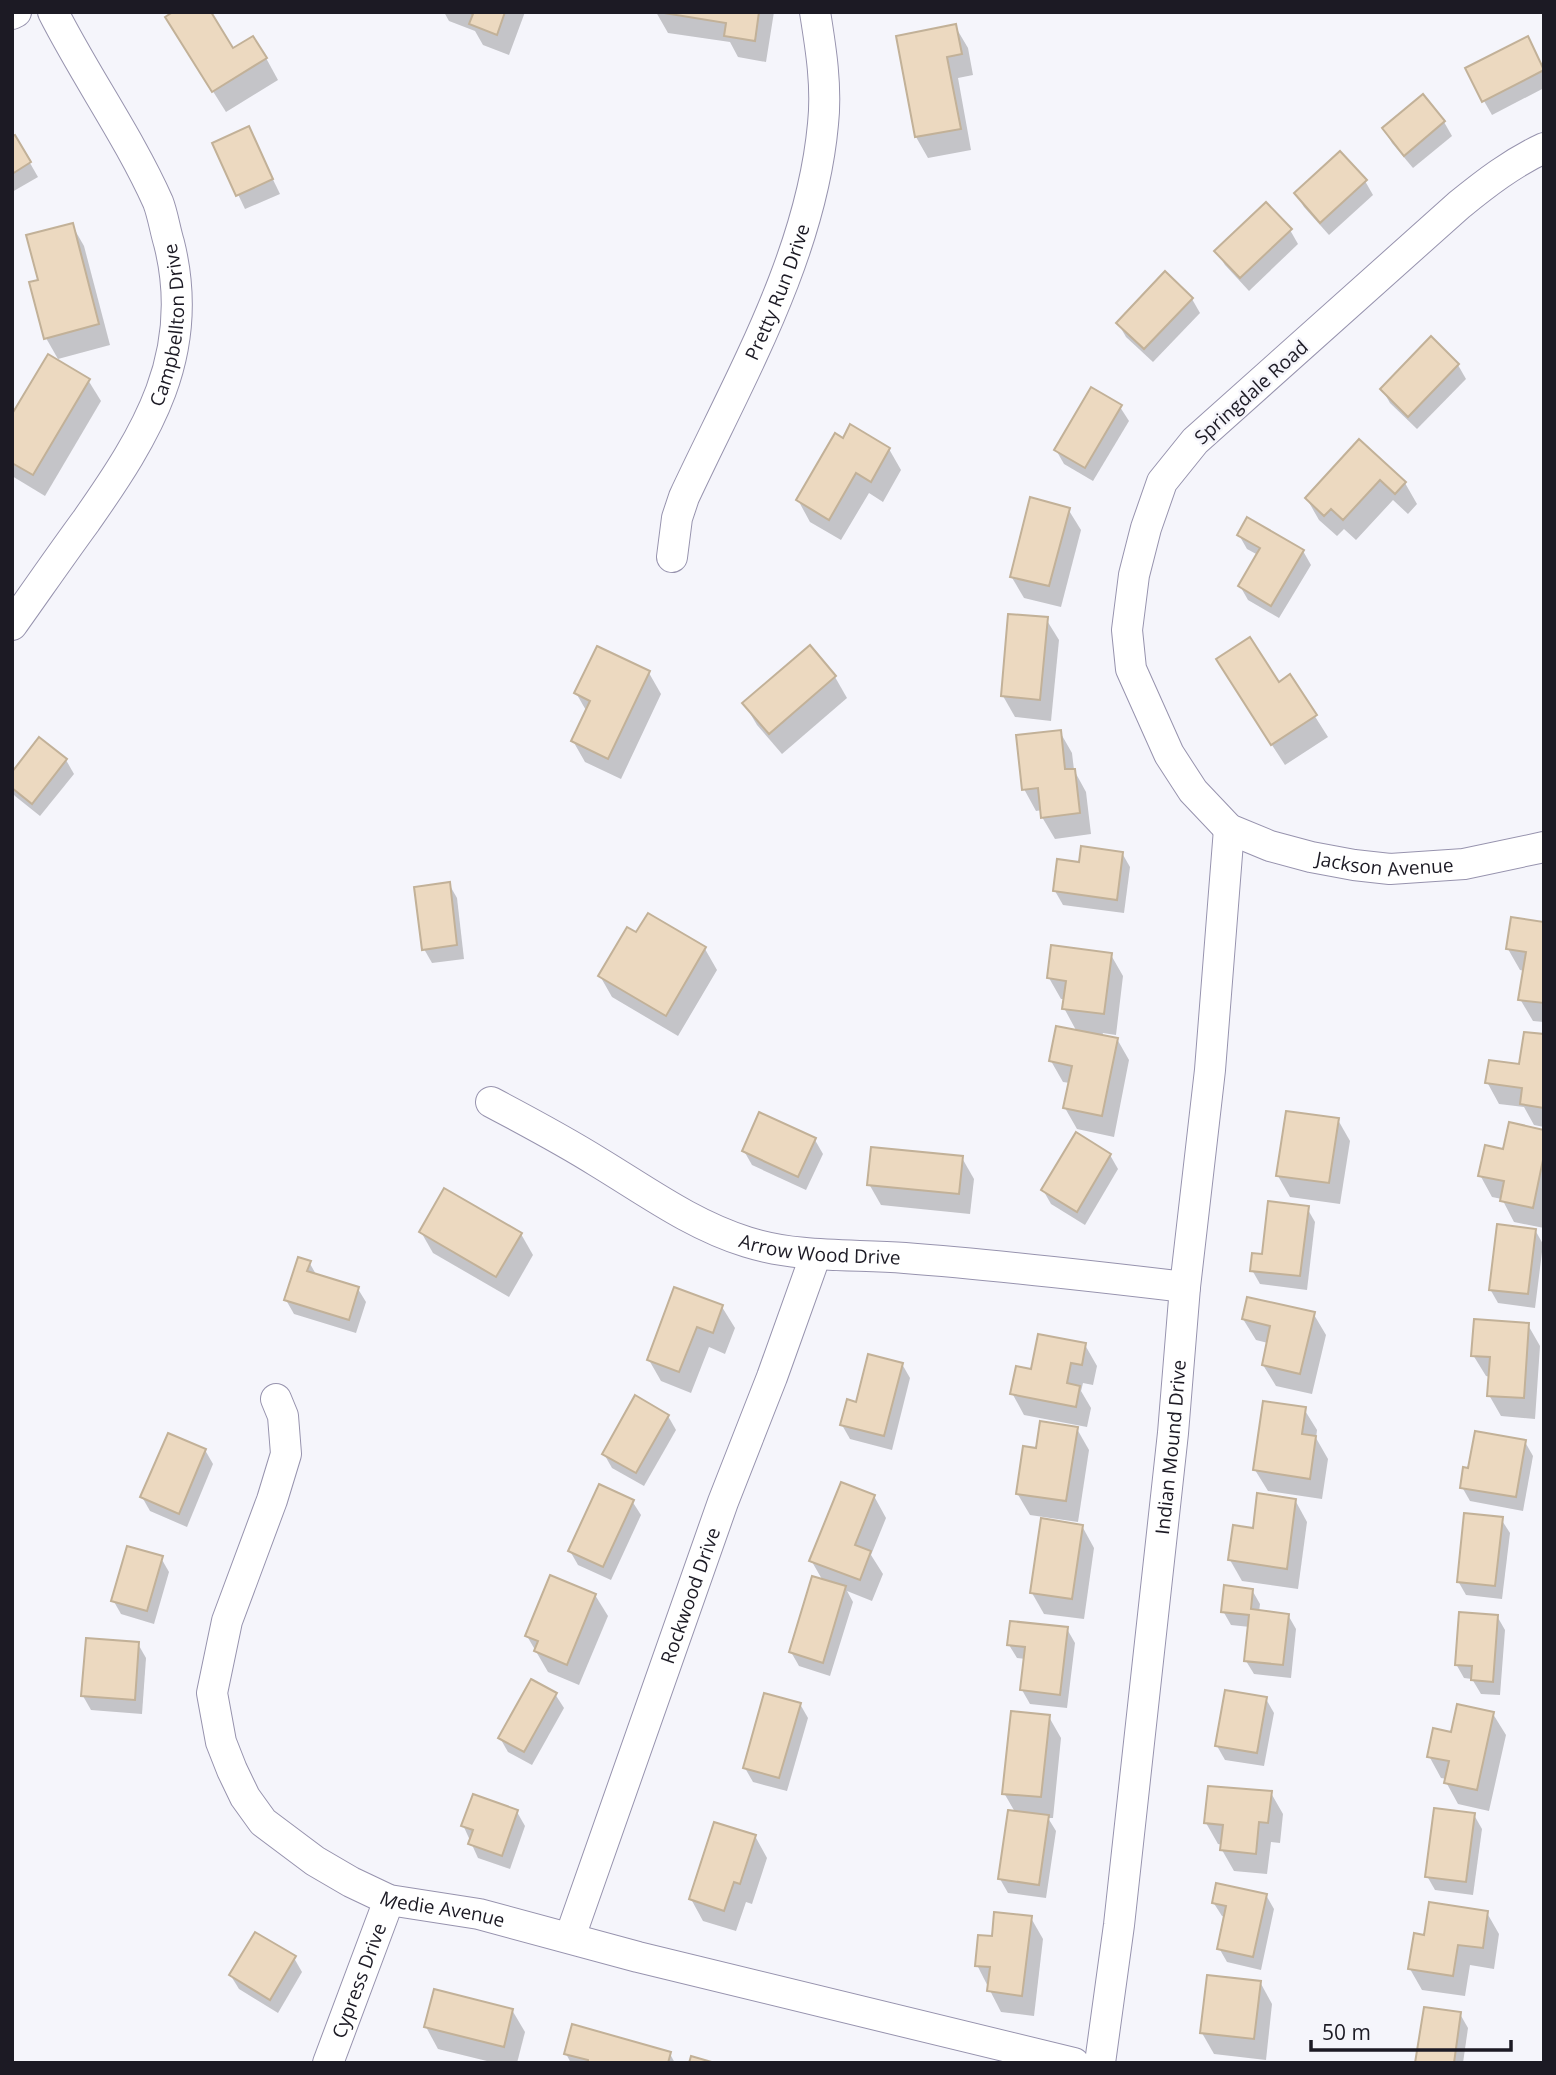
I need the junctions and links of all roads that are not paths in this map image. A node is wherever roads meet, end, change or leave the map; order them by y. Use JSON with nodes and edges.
{"nodes":[{"id":1,"x":54,"y":12,"type":"edge"},
{"id":2,"x":815,"y":12,"type":"edge"},
{"id":3,"x":1544,"y":148,"type":"edge"},
{"id":4,"x":672,"y":557,"type":"dead end"},
{"id":5,"x":12,"y":625,"type":"edge"},
{"id":6,"x":1228,"y":830,"type":"junction"},
{"id":7,"x":1544,"y":847,"type":"edge"},
{"id":8,"x":491,"y":1102,"type":"dead end"},
{"id":9,"x":816,"y":1254,"type":"junction"},
{"id":10,"x":1185,"y":1287,"type":"junction"},
{"id":11,"x":276,"y":1399,"type":"dead end"},
{"id":12,"x":389,"y":1900,"type":"junction"},
{"id":13,"x":570,"y":1937,"type":"junction"},
{"id":14,"x":328,"y":2063,"type":"edge"},
{"id":15,"x":1074,"y":2063,"type":"edge"},
{"id":16,"x":1100,"y":2063,"type":"edge"}],
"edges":[{"from":1,"to":5,"type":"street","name":"Campbellton Drive"},
{"from":2,"to":4,"type":"street","name":"Pretty Run Drive"},
{"from":3,"to":6,"type":"street","name":"Springdale Road"},
{"from":6,"to":7,"type":"street","name":"Jackson Avenue"},
{"from":6,"to":10,"type":"street","name":"Indian Mound Drive"},
{"from":8,"to":9,"type":"street","name":"Arrow Wood Drive"},
{"from":9,"to":10,"type":"street","name":"Arrow Wood Drive"},
{"from":9,"to":13,"type":"street","name":"Rockwood Drive"},
{"from":10,"to":16,"type":"street","name":"Indian Mound Drive"},
{"from":11,"to":12,"type":"street","name":"Medie Avenue"},
{"from":12,"to":13,"type":"street","name":"Medie Avenue"},
{"from":12,"to":14,"type":"street","name":"Cypress Drive"},
{"from":13,"to":15,"type":"street","name":"Medie Avenue"}]}
